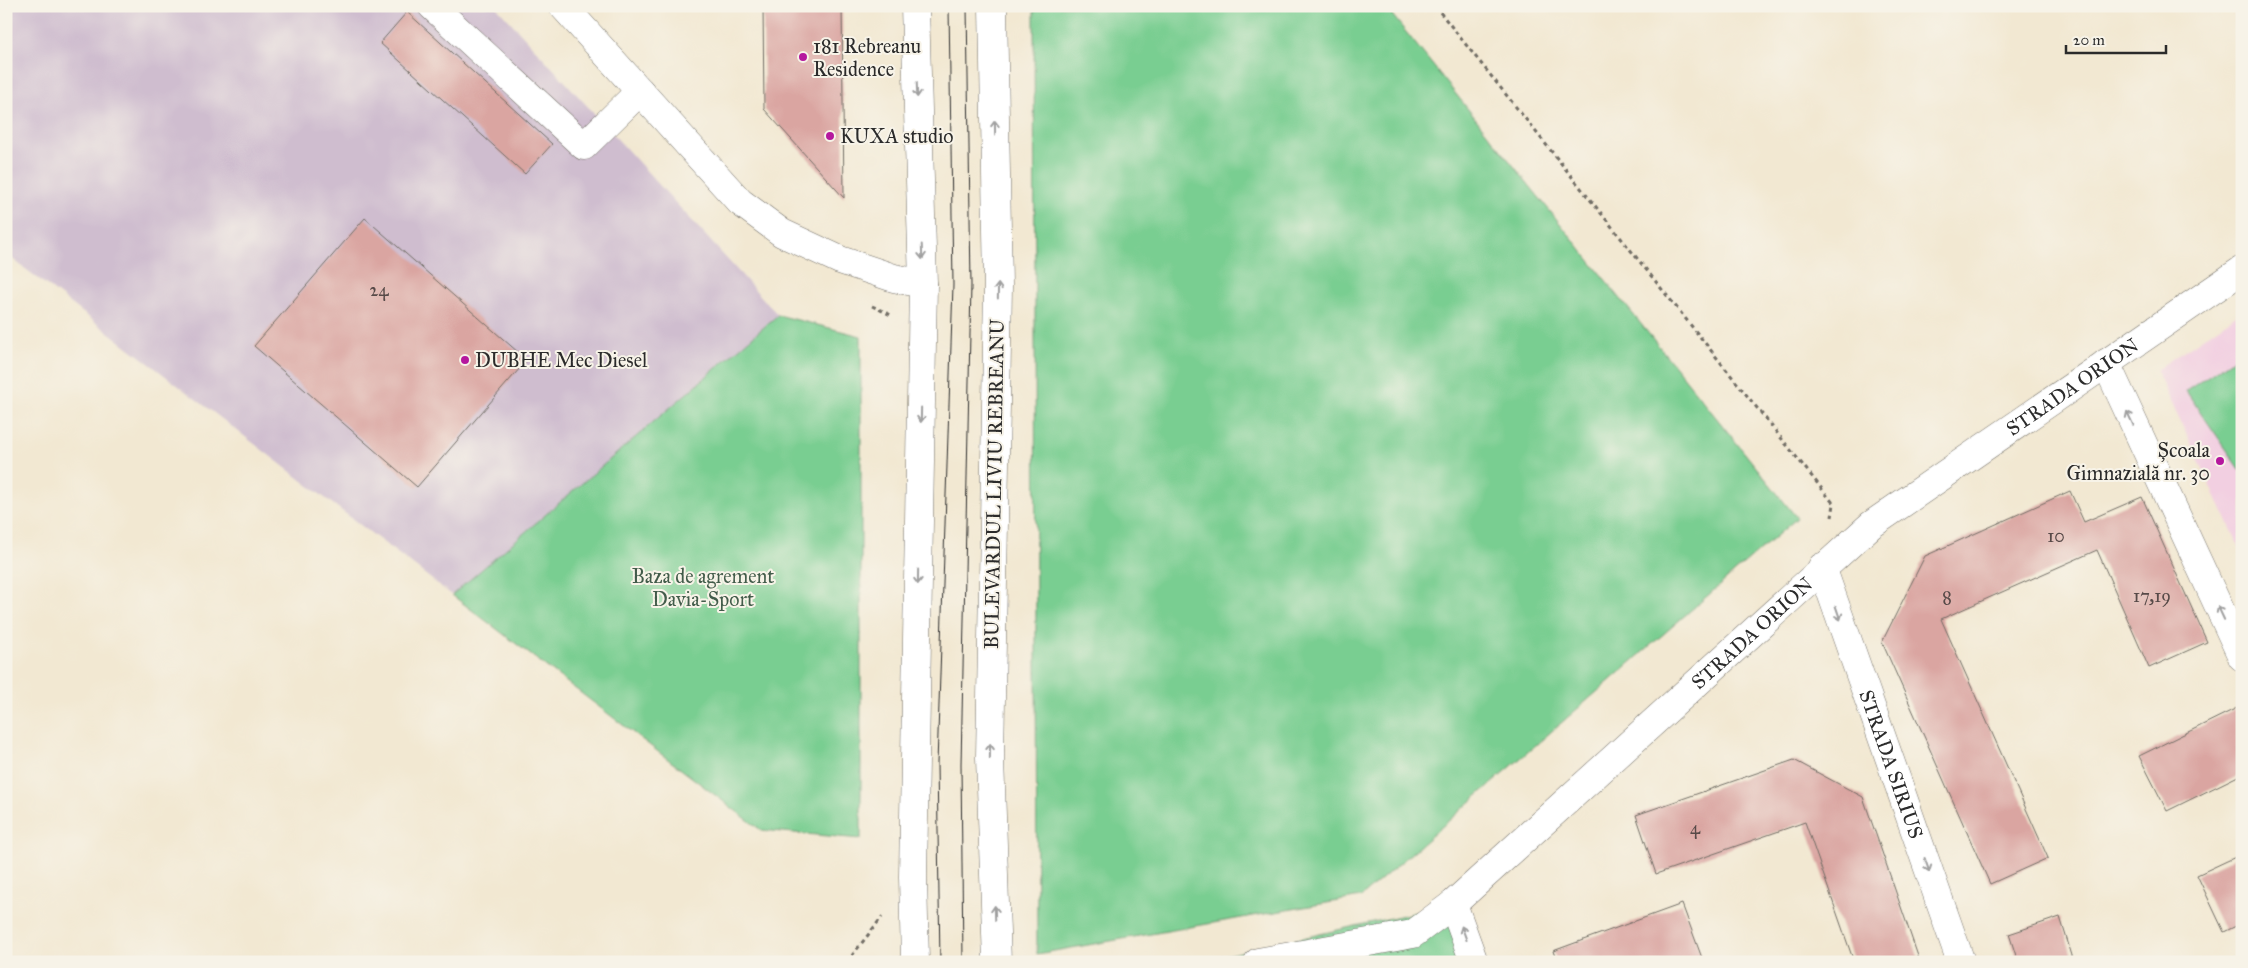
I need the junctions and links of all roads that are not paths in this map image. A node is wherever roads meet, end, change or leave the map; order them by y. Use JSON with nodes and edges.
{"nodes":[{"id":1,"x":432,"y":6,"type":"edge"},
{"id":2,"x":564,"y":6,"type":"edge"},
{"id":3,"x":915,"y":6,"type":"edge"},
{"id":4,"x":994,"y":6,"type":"edge"},
{"id":5,"x":640,"y":91,"type":"junction"},
{"id":6,"x":2242,"y":270,"type":"edge"},
{"id":7,"x":923,"y":284,"type":"junction"},
{"id":8,"x":2106,"y":364,"type":"junction"},
{"id":9,"x":1822,"y":567,"type":"junction"},
{"id":10,"x":2242,"y":657,"type":"edge"},
{"id":11,"x":1453,"y":904,"type":"junction"},
{"id":12,"x":915,"y":962,"type":"edge"},
{"id":13,"x":997,"y":962,"type":"edge"},
{"id":14,"x":1258,"y":962,"type":"edge"},
{"id":15,"x":1474,"y":962,"type":"edge"},
{"id":16,"x":1961,"y":962,"type":"edge"}],
"edges":[{"from":1,"to":5,"type":"street"},
{"from":2,"to":5,"type":"street"},
{"from":3,"to":7,"type":"street","one_way":true},
{"from":13,"to":4,"type":"street","name":"BULEVARDUL LIVIU REBREANU","one_way":true},
{"from":5,"to":7,"type":"street"},
{"from":6,"to":8,"type":"street","name":"STRADA ORION"},
{"from":7,"to":12,"type":"street","one_way":true},
{"from":8,"to":9,"type":"street","name":"STRADA ORION"},
{"from":10,"to":8,"type":"street","one_way":true},
{"from":9,"to":11,"type":"street","name":"STRADA ORION"},
{"from":9,"to":16,"type":"street","name":"STRADA SIRIUS","one_way":true},
{"from":11,"to":14,"type":"street","name":"STRADA ORION"},
{"from":15,"to":11,"type":"street","one_way":true}]}
